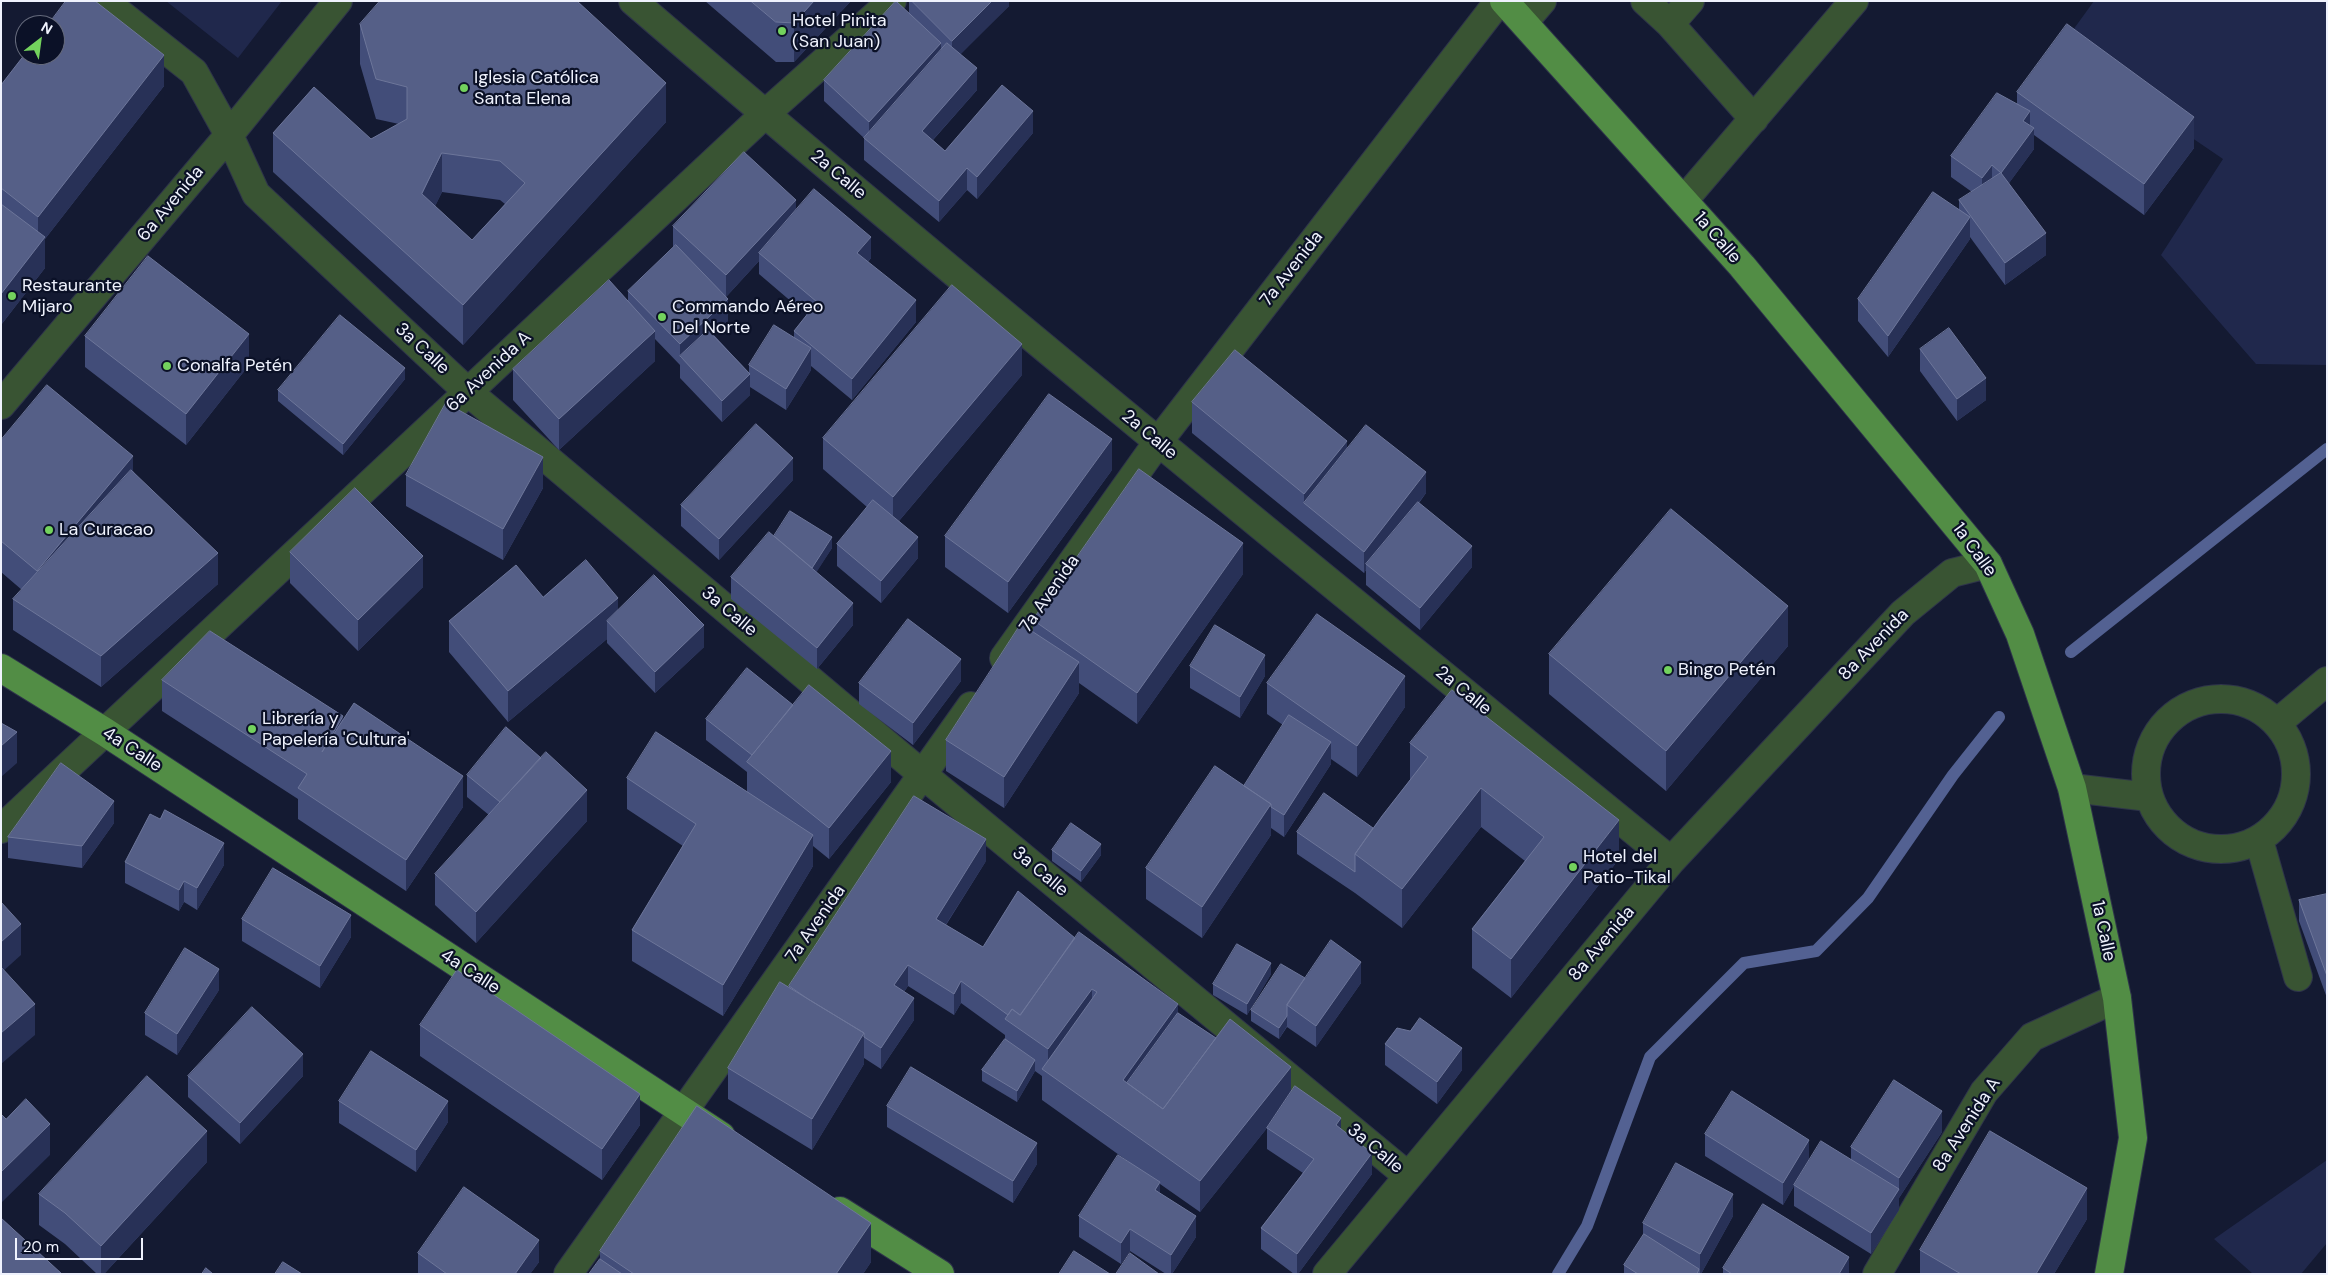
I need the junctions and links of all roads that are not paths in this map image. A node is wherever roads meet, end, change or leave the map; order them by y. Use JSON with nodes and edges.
{"nodes":[{"id":1,"x":104,"y":1,"type":"edge"},
{"id":2,"x":338,"y":1,"type":"edge"},
{"id":3,"x":633,"y":1,"type":"edge"},
{"id":4,"x":892,"y":1,"type":"edge"},
{"id":5,"x":1499,"y":1,"type":"edge"},
{"id":6,"x":1504,"y":1,"type":"edge"},
{"id":7,"x":1542,"y":1,"type":"edge"},
{"id":8,"x":1645,"y":1,"type":"edge"},
{"id":9,"x":1690,"y":1,"type":"edge"},
{"id":10,"x":1854,"y":1,"type":"edge"},
{"id":11,"x":1524,"y":22,"type":"junction"},
{"id":12,"x":1670,"y":24,"type":"junction"},
{"id":13,"x":764,"y":114,"type":"junction"},
{"id":14,"x":1754,"y":119,"type":"junction"},
{"id":15,"x":229,"y":136,"type":"junction"},
{"id":16,"x":1684,"y":200,"type":"junction"},
{"id":17,"x":468,"y":392,"type":"junction"},
{"id":18,"x":1,"y":405,"type":"edge"},
{"id":19,"x":1158,"y":442,"type":"junction"},
{"id":20,"x":1988,"y":564,"type":"junction"},
{"id":21,"x":1,"y":668,"type":"edge"},
{"id":22,"x":2327,"y":681,"type":"edge"},
{"id":23,"x":2277,"y":723,"type":"junction"},
{"id":24,"x":105,"y":732,"type":"junction"},
{"id":25,"x":922,"y":774,"type":"junction"},
{"id":26,"x":2072,"y":788,"type":"junction"},
{"id":27,"x":2149,"y":797,"type":"junction"},
{"id":28,"x":1,"y":829,"type":"edge"},
{"id":29,"x":2260,"y":840,"type":"junction"},
{"id":30,"x":1671,"y":861,"type":"junction"},
{"id":31,"x":2298,"y":977,"type":"dead end"},
{"id":32,"x":2117,"y":998,"type":"junction"},
{"id":33,"x":683,"y":1112,"type":"junction"},
{"id":34,"x":741,"y":1149,"type":"edge"},
{"id":35,"x":1408,"y":1176,"type":"junction"},
{"id":36,"x":816,"y":1196,"type":"edge"},
{"id":37,"x":568,"y":1274,"type":"edge"},
{"id":38,"x":940,"y":1274,"type":"edge"},
{"id":39,"x":1327,"y":1274,"type":"edge"},
{"id":40,"x":1877,"y":1274,"type":"edge"},
{"id":41,"x":2109,"y":1274,"type":"edge"}],
"edges":[{"from":1,"to":15,"type":"street","name":"3a Calle"},
{"from":2,"to":15,"type":"street","name":"6a Avenida"},
{"from":3,"to":13,"type":"street","name":"2a Calle"},
{"from":4,"to":13,"type":"street","name":"6a Avenida A"},
{"from":5,"to":19,"type":"street","name":"7a Avenida"},
{"from":6,"to":11,"type":"main road","name":"1a Calle"},
{"from":7,"to":11,"type":"street"},
{"from":8,"to":12,"type":"street"},
{"from":9,"to":12,"type":"street"},
{"from":10,"to":14,"type":"street"},
{"from":11,"to":16,"type":"main road","name":"1a Calle"},
{"from":12,"to":14,"type":"street"},
{"from":13,"to":17,"type":"street","name":"6a Avenida A"},
{"from":13,"to":19,"type":"street","name":"2a Calle"},
{"from":14,"to":16,"type":"street"},
{"from":15,"to":17,"type":"street","name":"3a Calle"},
{"from":15,"to":18,"type":"street","name":"6a Avenida"},
{"from":16,"to":20,"type":"main road","name":"1a Calle"},
{"from":17,"to":24,"type":"street","name":"6a Avenida A"},
{"from":17,"to":25,"type":"street","name":"3a Calle"},
{"from":19,"to":25,"type":"street","name":"7a Avenida"},
{"from":19,"to":30,"type":"street","name":"2a Calle"},
{"from":20,"to":26,"type":"main road","name":"1a Calle"},
{"from":20,"to":30,"type":"street","name":"8a Avenida"},
{"from":21,"to":24,"type":"main road","name":"4a Calle"},
{"from":22,"to":23,"type":"street"},
{"from":23,"to":27,"type":"street"},
{"from":23,"to":29,"type":"street"},
{"from":24,"to":28,"type":"street","name":"6a Avenida A"},
{"from":24,"to":33,"type":"main road","name":"4a Calle"},
{"from":25,"to":33,"type":"street","name":"7a Avenida"},
{"from":25,"to":35,"type":"street","name":"3a Calle"},
{"from":26,"to":27,"type":"street"},
{"from":26,"to":32,"type":"main road","name":"1a Calle"},
{"from":27,"to":29,"type":"street"},
{"from":29,"to":31,"type":"street"},
{"from":30,"to":35,"type":"street","name":"8a Avenida"},
{"from":32,"to":40,"type":"street","name":"8a Avenida A"},
{"from":32,"to":41,"type":"main road","name":"1a Calle"},
{"from":33,"to":34,"type":"main road","name":"4a Calle"},
{"from":33,"to":37,"type":"street","name":"7a Avenida"},
{"from":35,"to":39,"type":"street","name":"8a Avenida"},
{"from":36,"to":38,"type":"main road"}]}
